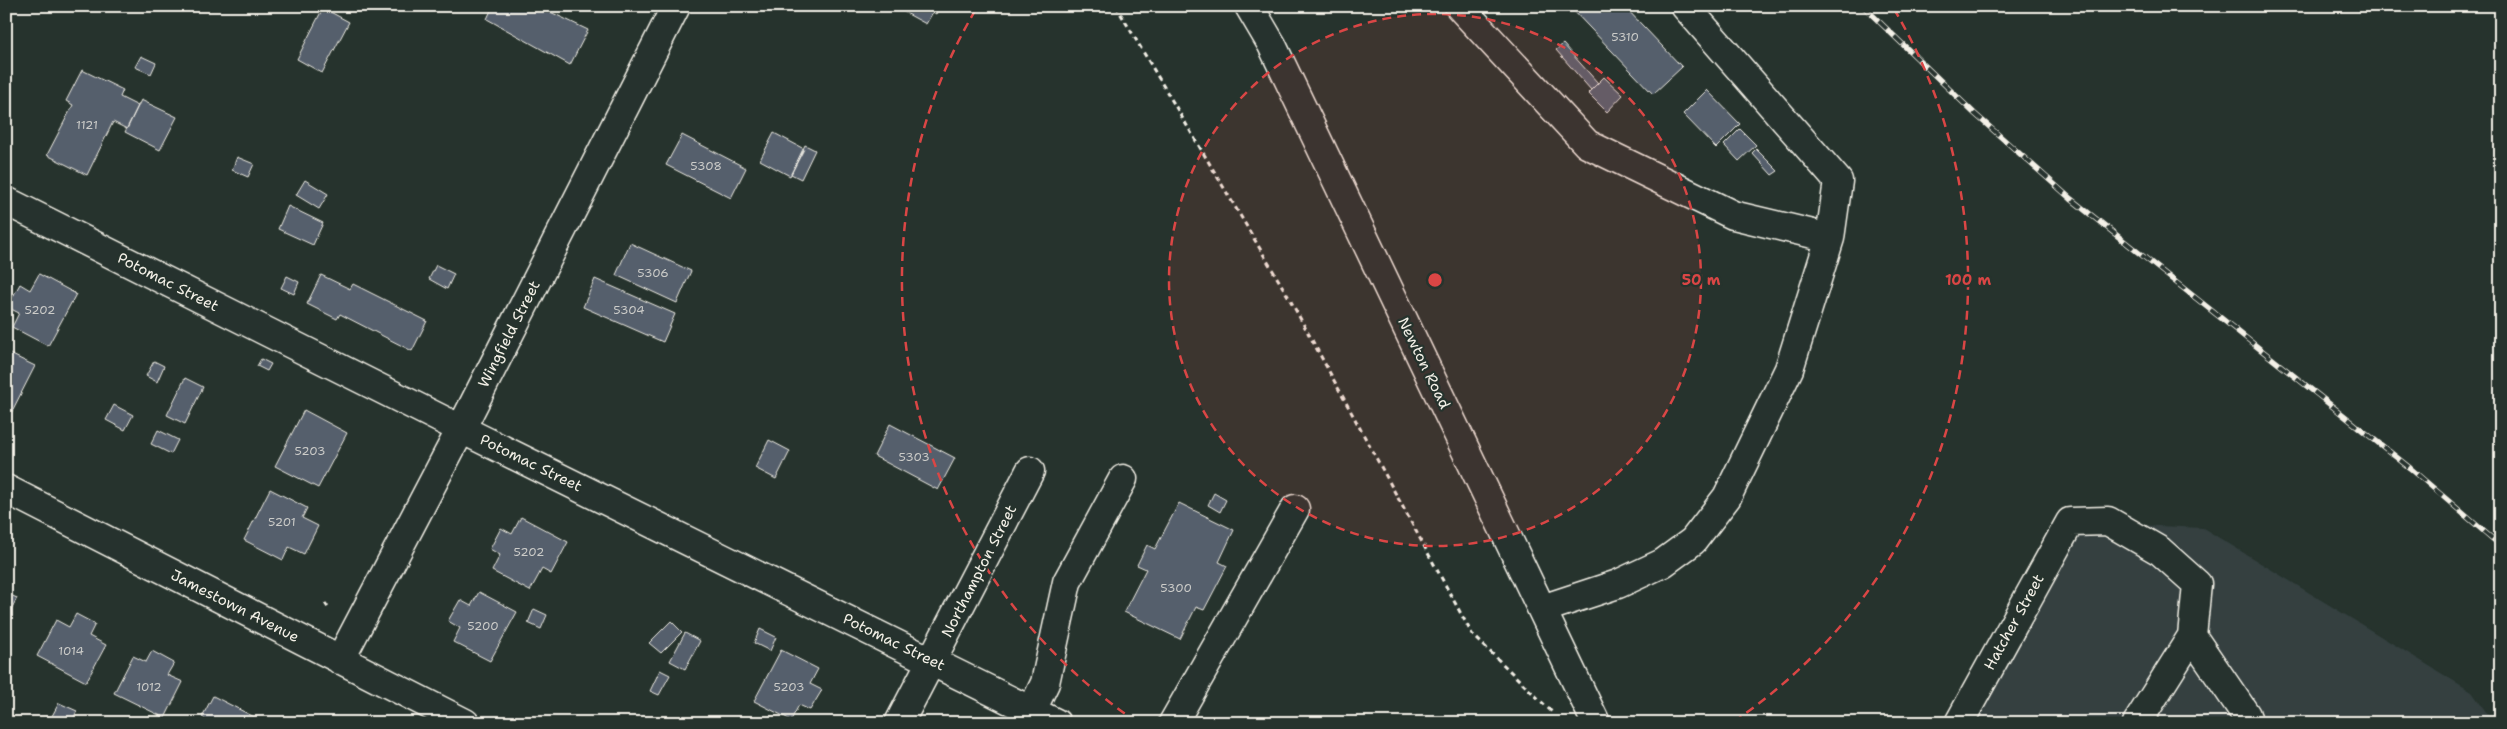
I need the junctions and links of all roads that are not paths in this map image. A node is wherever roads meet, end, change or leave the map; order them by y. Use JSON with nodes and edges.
{"nodes":[{"id":1,"x":676,"y":6,"type":"edge"},
{"id":2,"x":1249,"y":6,"type":"edge"},
{"id":3,"x":1459,"y":6,"type":"edge"},
{"id":4,"x":1685,"y":6,"type":"edge"},
{"id":5,"x":6,"y":200,"type":"edge"},
{"id":6,"x":1830,"y":238,"type":"junction"},
{"id":7,"x":461,"y":429,"type":"junction"},
{"id":8,"x":1030,"y":471,"type":"dead end"},
{"id":9,"x":1123,"y":479,"type":"dead end"},
{"id":10,"x":6,"y":488,"type":"edge"},
{"id":11,"x":1295,"y":509,"type":"dead end"},
{"id":12,"x":1542,"y":609,"type":"junction"},
{"id":13,"x":2192,"y":636,"type":"junction"},
{"id":14,"x":340,"y":660,"type":"junction"},
{"id":15,"x":932,"y":661,"type":"junction"},
{"id":16,"x":1032,"y":710,"type":"junction"},
{"id":17,"x":465,"y":723,"type":"edge"},
{"id":18,"x":899,"y":723,"type":"edge"},
{"id":19,"x":1056,"y":723,"type":"edge"},
{"id":20,"x":1173,"y":723,"type":"edge"},
{"id":21,"x":1596,"y":723,"type":"edge"},
{"id":22,"x":1959,"y":723,"type":"edge"},
{"id":23,"x":2137,"y":723,"type":"edge"},
{"id":24,"x":2248,"y":723,"type":"edge"}],
"edges":[{"from":1,"to":7,"type":"street","name":"Wingfield Street"},
{"from":2,"to":12,"type":"street","name":"Newton Road"},
{"from":3,"to":6,"type":"street"},
{"from":4,"to":6,"type":"street"},
{"from":5,"to":7,"type":"street","name":"Potomac Street"},
{"from":6,"to":12,"type":"street"},
{"from":7,"to":14,"type":"street","name":"Wingfield Street"},
{"from":7,"to":15,"type":"street","name":"Potomac Street"},
{"from":8,"to":15,"type":"street","name":"Northampton Street"},
{"from":9,"to":16,"type":"street"},
{"from":10,"to":14,"type":"street","name":"Jamestown Avenue"},
{"from":11,"to":20,"type":"street"},
{"from":12,"to":21,"type":"street","name":"Newton Road"},
{"from":13,"to":22,"type":"street","name":"Hatcher Street"},
{"from":13,"to":23,"type":"street"},
{"from":13,"to":24,"type":"street"},
{"from":14,"to":17,"type":"street","name":"Jamestown Avenue"},
{"from":15,"to":16,"type":"street","name":"Potomac Street"},
{"from":15,"to":18,"type":"street","name":"Northampton Street"},
{"from":16,"to":19,"type":"street","name":"Potomac Street"}]}
